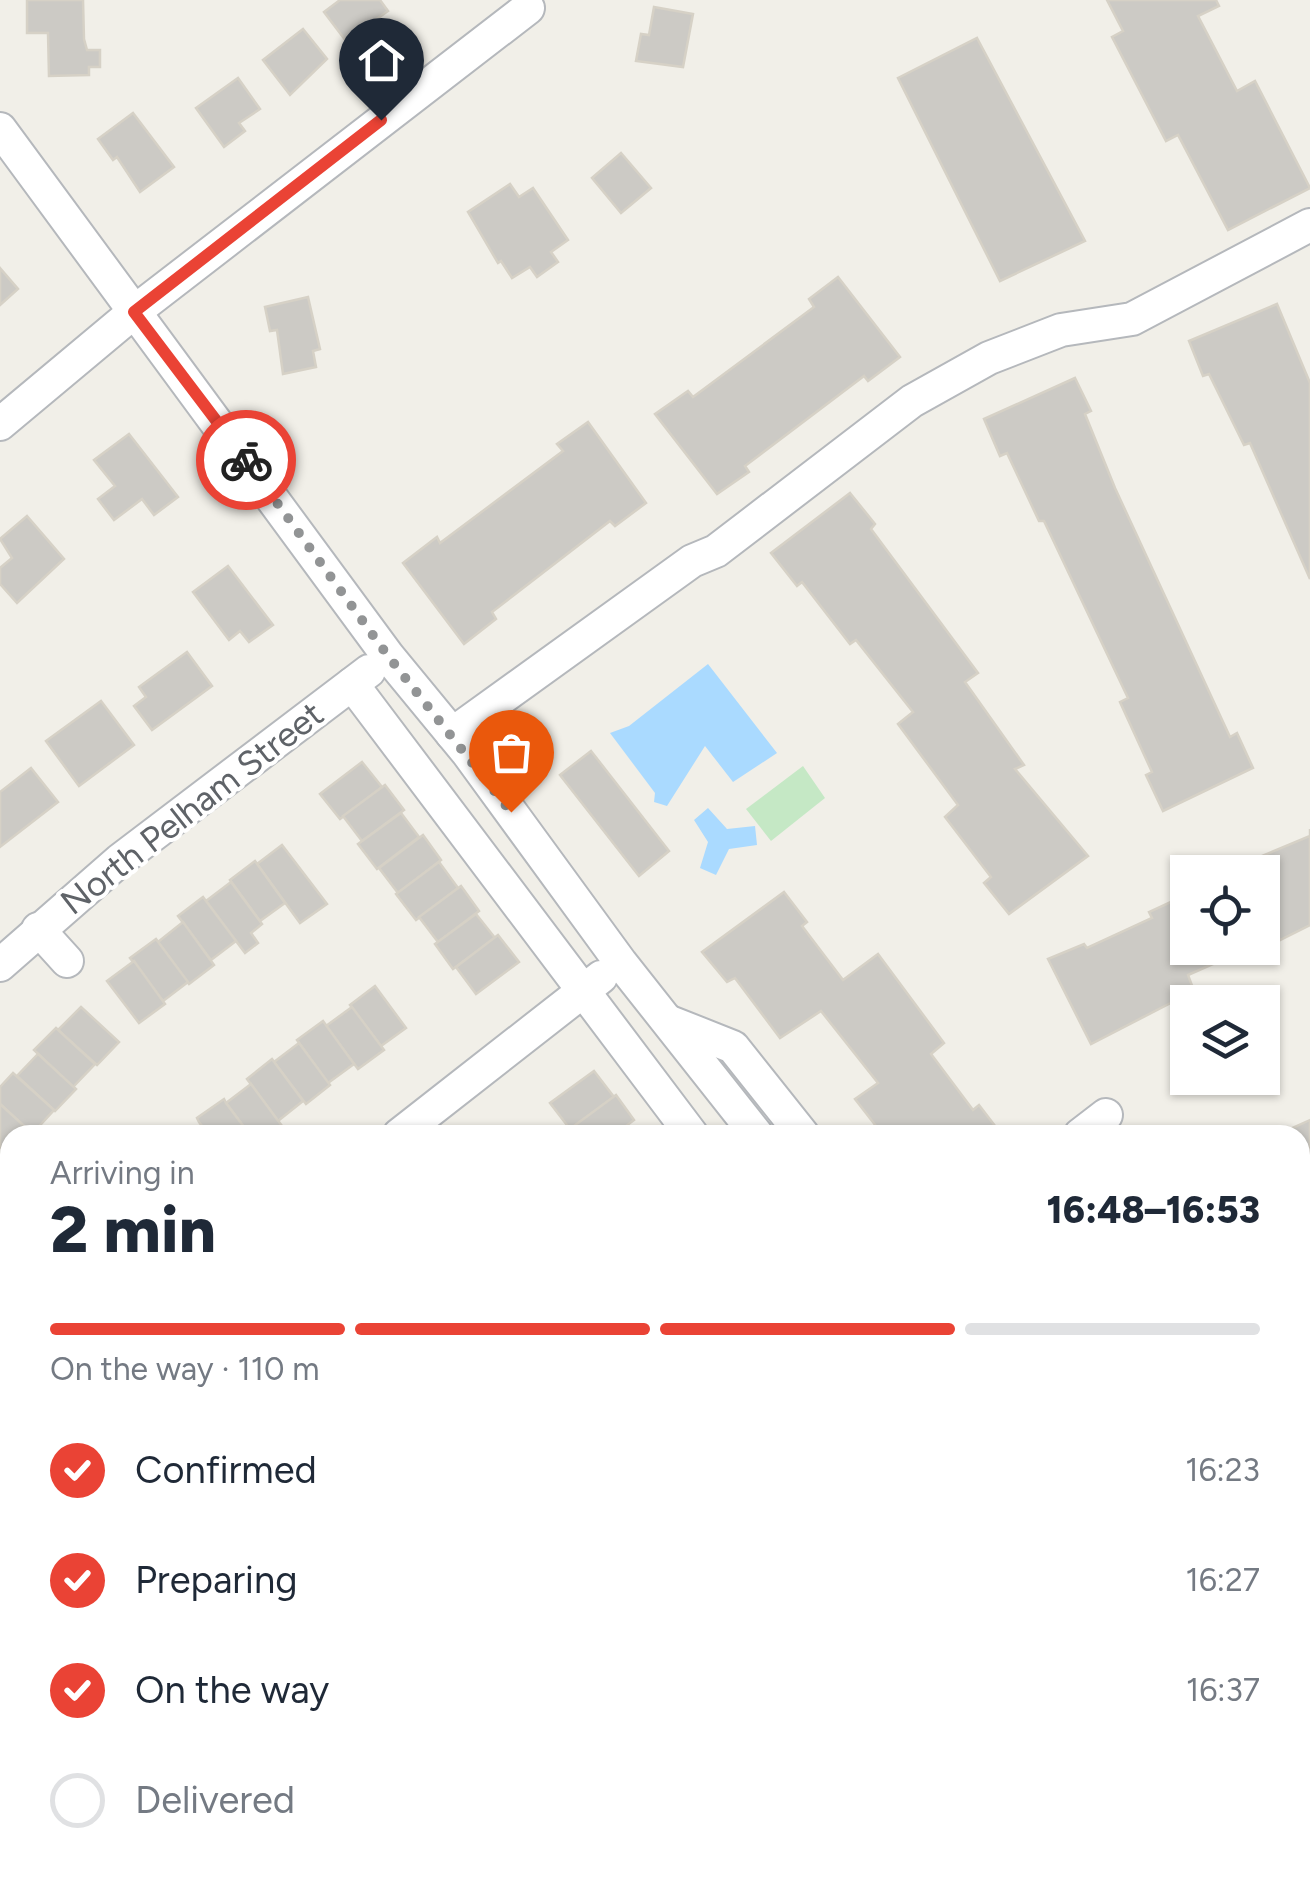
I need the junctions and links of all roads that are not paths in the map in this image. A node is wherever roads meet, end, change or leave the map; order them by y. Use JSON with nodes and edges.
{"nodes":[{"id":1,"x":528,"y":8,"type":"dead end"},
{"id":2,"x":0,"y":129,"type":"edge"},
{"id":3,"x":1310,"y":225,"type":"edge"},
{"id":4,"x":134,"y":312,"type":"junction"},
{"id":5,"x":0,"y":424,"type":"edge"},
{"id":6,"x":388,"y":656,"type":"junction"},
{"id":7,"x":352,"y":684,"type":"junction"},
{"id":8,"x":452,"y":734,"type":"junction"},
{"id":9,"x":38,"y":929,"type":"junction"},
{"id":10,"x":67,"y":962,"type":"dead end"},
{"id":11,"x":621,"y":963,"type":"junction"},
{"id":12,"x":0,"y":965,"type":"edge"},
{"id":13,"x":583,"y":990,"type":"junction"},
{"id":14,"x":666,"y":1020,"type":"junction"},
{"id":15,"x":412,"y":1125,"type":"edge"},
{"id":16,"x":684,"y":1125,"type":"edge"},
{"id":17,"x":749,"y":1125,"type":"edge"},
{"id":18,"x":795,"y":1125,"type":"edge"}],
"edges":[{"from":1,"to":4,"type":"street"},
{"from":2,"to":4,"type":"street"},
{"from":3,"to":8,"type":"street"},
{"from":4,"to":5,"type":"street"},
{"from":4,"to":6,"type":"street"},
{"from":6,"to":7,"type":"street","name":"North Pelham Street"},
{"from":6,"to":8,"type":"street"},
{"from":7,"to":9,"type":"street","name":"North Pelham Street"},
{"from":7,"to":13,"type":"street"},
{"from":8,"to":11,"type":"street"},
{"from":9,"to":10,"type":"street"},
{"from":9,"to":12,"type":"street","name":"North Pelham Street"},
{"from":11,"to":13,"type":"street"},
{"from":11,"to":14,"type":"street"},
{"from":13,"to":15,"type":"street"},
{"from":13,"to":16,"type":"street"},
{"from":14,"to":17,"type":"street"},
{"from":14,"to":18,"type":"street"}]}
